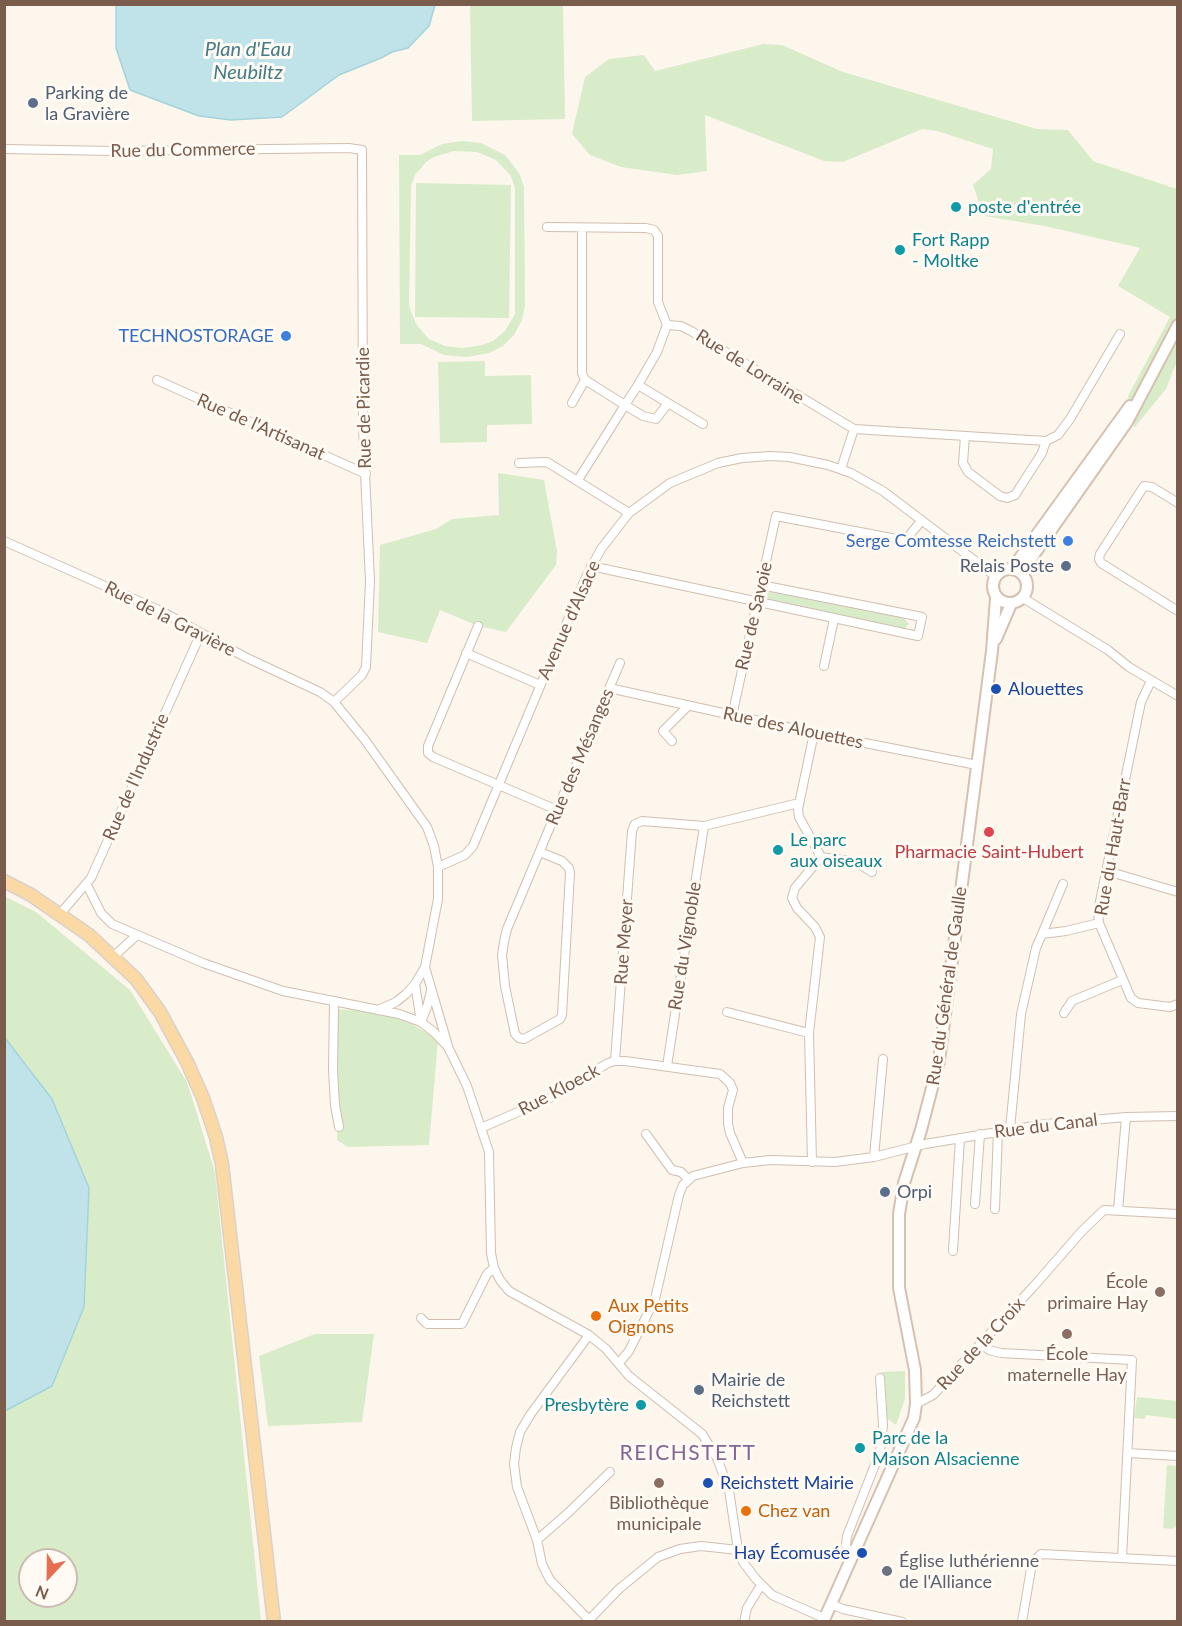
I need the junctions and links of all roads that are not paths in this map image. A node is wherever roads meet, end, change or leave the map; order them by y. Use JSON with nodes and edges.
{"nodes":[{"id":1,"x":4,"y":149,"type":"edge"},
{"id":2,"x":362,"y":150,"type":"joint"},
{"id":3,"x":547,"y":227,"type":"dead end"},
{"id":4,"x":582,"y":228,"type":"junction"},
{"id":5,"x":1178,"y":325,"type":"edge"},
{"id":6,"x":666,"y":326,"type":"junction"},
{"id":7,"x":1120,"y":334,"type":"dead end"},
{"id":8,"x":157,"y":380,"type":"dead end"},
{"id":9,"x":585,"y":380,"type":"junction"},
{"id":10,"x":638,"y":385,"type":"junction"},
{"id":11,"x":1142,"y":391,"type":"junction"},
{"id":12,"x":572,"y":402,"type":"dead end"},
{"id":13,"x":668,"y":403,"type":"junction"},
{"id":14,"x":625,"y":405,"type":"junction"},
{"id":15,"x":703,"y":424,"type":"dead end"},
{"id":16,"x":854,"y":429,"type":"junction"},
{"id":17,"x":965,"y":436,"type":"junction"},
{"id":18,"x":1046,"y":441,"type":"junction"},
{"id":19,"x":519,"y":463,"type":"dead end"},
{"id":20,"x":841,"y":469,"type":"junction"},
{"id":21,"x":366,"y":474,"type":"junction"},
{"id":22,"x":578,"y":480,"type":"junction"},
{"id":23,"x":1178,"y":503,"type":"edge"},
{"id":24,"x":629,"y":513,"type":"junction"},
{"id":25,"x":922,"y":520,"type":"junction"},
{"id":26,"x":4,"y":541,"type":"edge"},
{"id":27,"x":591,"y":566,"type":"junction"},
{"id":28,"x":1012,"y":569,"type":"junction"},
{"id":29,"x":1023,"y":574,"type":"junction"},
{"id":30,"x":995,"y":576,"type":"junction"},
{"id":31,"x":761,"y":585,"type":"junction"},
{"id":32,"x":996,"y":598,"type":"junction"},
{"id":33,"x":1023,"y":598,"type":"junction"},
{"id":34,"x":757,"y":602,"type":"junction"},
{"id":35,"x":1011,"y":604,"type":"junction"},
{"id":36,"x":1178,"y":612,"type":"edge"},
{"id":37,"x":834,"y":619,"type":"junction"},
{"id":38,"x":478,"y":626,"type":"dead end"},
{"id":39,"x":201,"y":633,"type":"junction"},
{"id":40,"x":992,"y":651,"type":"junction"},
{"id":41,"x":466,"y":653,"type":"junction"},
{"id":42,"x":620,"y":663,"type":"dead end"},
{"id":43,"x":824,"y":666,"type":"dead end"},
{"id":44,"x":1151,"y":681,"type":"junction"},
{"id":45,"x":540,"y":685,"type":"junction"},
{"id":46,"x":609,"y":688,"type":"junction"},
{"id":47,"x":1178,"y":696,"type":"edge"},
{"id":48,"x":334,"y":702,"type":"junction"},
{"id":49,"x":688,"y":706,"type":"junction"},
{"id":50,"x":732,"y":716,"type":"junction"},
{"id":51,"x":814,"y":733,"type":"junction"},
{"id":52,"x":672,"y":741,"type":"dead end"},
{"id":53,"x":977,"y":765,"type":"junction"},
{"id":54,"x":499,"y":784,"type":"junction"},
{"id":55,"x":799,"y":802,"type":"junction"},
{"id":56,"x":557,"y":810,"type":"junction"},
{"id":57,"x":704,"y":826,"type":"junction"},
{"id":58,"x":540,"y":852,"type":"junction"},
{"id":59,"x":821,"y":857,"type":"junction"},
{"id":60,"x":438,"y":867,"type":"junction"},
{"id":61,"x":1107,"y":871,"type":"junction"},
{"id":62,"x":872,"y":872,"type":"dead end"},
{"id":63,"x":4,"y":881,"type":"edge"},
{"id":64,"x":1063,"y":884,"type":"dead end"},
{"id":65,"x":87,"y":885,"type":"junction"},
{"id":66,"x":1178,"y":892,"type":"edge"},
{"id":67,"x":60,"y":914,"type":"junction"},
{"id":68,"x":1099,"y":923,"type":"junction"},
{"id":69,"x":1042,"y":934,"type":"junction"},
{"id":70,"x":137,"y":935,"type":"junction"},
{"id":71,"x":114,"y":956,"type":"junction"},
{"id":72,"x":425,"y":967,"type":"junction"},
{"id":73,"x":1122,"y":980,"type":"junction"},
{"id":74,"x":415,"y":984,"type":"junction"},
{"id":75,"x":431,"y":991,"type":"junction"},
{"id":76,"x":334,"y":1003,"type":"junction"},
{"id":77,"x":1178,"y":1004,"type":"edge"},
{"id":78,"x":378,"y":1010,"type":"junction"},
{"id":79,"x":727,"y":1012,"type":"dead end"},
{"id":80,"x":1064,"y":1013,"type":"dead end"},
{"id":81,"x":421,"y":1022,"type":"junction"},
{"id":82,"x":809,"y":1033,"type":"junction"},
{"id":83,"x":448,"y":1047,"type":"junction"},
{"id":84,"x":883,"y":1059,"type":"dead end"},
{"id":85,"x":615,"y":1060,"type":"junction"},
{"id":86,"x":667,"y":1066,"type":"junction"},
{"id":87,"x":1178,"y":1116,"type":"edge"},
{"id":88,"x":1126,"y":1117,"type":"junction"},
{"id":89,"x":339,"y":1126,"type":"dead end"},
{"id":90,"x":481,"y":1128,"type":"junction"},
{"id":91,"x":1010,"y":1129,"type":"junction"},
{"id":92,"x":998,"y":1131,"type":"junction"},
{"id":93,"x":646,"y":1134,"type":"dead end"},
{"id":94,"x":980,"y":1134,"type":"junction"},
{"id":95,"x":960,"y":1138,"type":"junction"},
{"id":96,"x":916,"y":1146,"type":"junction"},
{"id":97,"x":874,"y":1157,"type":"junction"},
{"id":98,"x":812,"y":1162,"type":"junction"},
{"id":99,"x":743,"y":1164,"type":"junction"},
{"id":100,"x":688,"y":1179,"type":"junction"},
{"id":101,"x":975,"y":1204,"type":"dead end"},
{"id":102,"x":995,"y":1209,"type":"dead end"},
{"id":103,"x":1118,"y":1210,"type":"junction"},
{"id":104,"x":1178,"y":1214,"type":"edge"},
{"id":105,"x":952,"y":1251,"type":"dead end"},
{"id":106,"x":494,"y":1268,"type":"junction"},
{"id":107,"x":421,"y":1318,"type":"dead end"},
{"id":108,"x":589,"y":1335,"type":"junction"},
{"id":109,"x":982,"y":1344,"type":"junction"},
{"id":110,"x":619,"y":1363,"type":"junction"},
{"id":111,"x":880,"y":1378,"type":"dead end"},
{"id":112,"x":920,"y":1403,"type":"junction"},
{"id":113,"x":1128,"y":1453,"type":"junction"},
{"id":114,"x":1178,"y":1456,"type":"edge"},
{"id":115,"x":610,"y":1472,"type":"dead end"},
{"id":116,"x":537,"y":1540,"type":"junction"},
{"id":117,"x":738,"y":1550,"type":"junction"},
{"id":118,"x":1122,"y":1558,"type":"junction"},
{"id":119,"x":851,"y":1559,"type":"junction"},
{"id":120,"x":1178,"y":1561,"type":"edge"},
{"id":121,"x":761,"y":1585,"type":"junction"},
{"id":122,"x":831,"y":1604,"type":"junction"},
{"id":123,"x":823,"y":1620,"type":"edge"},
{"id":124,"x":588,"y":1621,"type":"edge"},
{"id":125,"x":274,"y":1622,"type":"edge"},
{"id":126,"x":744,"y":1622,"type":"edge"},
{"id":127,"x":902,"y":1622,"type":"edge"},
{"id":128,"x":1022,"y":1622,"type":"edge"}],
"edges":[{"from":1,"to":2,"type":"street","name":"Rue du Commerce"},
{"from":2,"to":21,"type":"street","name":"Rue de Picardie"},
{"from":3,"to":4,"type":"street"},
{"from":4,"to":6,"type":"street"},
{"from":4,"to":9,"type":"street"},
{"from":5,"to":11,"type":"main road"},
{"from":6,"to":10,"type":"street"},
{"from":6,"to":16,"type":"street","name":"Rue de Lorraine"},
{"from":7,"to":18,"type":"street"},
{"from":8,"to":21,"type":"street","name":"Rue de l'Artisanat"},
{"from":9,"to":12,"type":"street"},
{"from":9,"to":14,"type":"street"},
{"from":10,"to":13,"type":"street"},
{"from":10,"to":14,"type":"street"},
{"from":11,"to":28,"type":"main road"},
{"from":11,"to":29,"type":"main road"},
{"from":13,"to":14,"type":"street"},
{"from":13,"to":15,"type":"street"},
{"from":14,"to":22,"type":"street"},
{"from":16,"to":17,"type":"street","name":"Rue de Lorraine"},
{"from":16,"to":20,"type":"street"},
{"from":17,"to":18,"type":"street","name":"Rue de Lorraine"},
{"from":17,"to":18,"type":"street"},
{"from":19,"to":22,"type":"street"},
{"from":20,"to":24,"type":"street","name":"Avenue d'Alsace"},
{"from":20,"to":25,"type":"street","name":"Avenue d'Alsace"},
{"from":21,"to":48,"type":"street","name":"Rue de Picardie"},
{"from":22,"to":24,"type":"street"},
{"from":23,"to":36,"type":"street"},
{"from":24,"to":27,"type":"street","name":"Avenue d'Alsace"},
{"from":25,"to":30,"type":"street","name":"Avenue d'Alsace"},
{"from":25,"to":31,"type":"street","name":"Rue de Savoie"},
{"from":26,"to":39,"type":"street","name":"Rue de la Gravière"},
{"from":27,"to":34,"type":"street"},
{"from":27,"to":45,"type":"street","name":"Avenue d'Alsace"},
{"from":28,"to":29,"type":"main road"},
{"from":28,"to":30,"type":"main road"},
{"from":29,"to":33,"type":"main road"},
{"from":30,"to":32,"type":"main road"},
{"from":31,"to":34,"type":"street","name":"Rue de Savoie"},
{"from":31,"to":37,"type":"street"},
{"from":32,"to":35,"type":"main road"},
{"from":32,"to":40,"type":"main road","name":"Rue du Général de Gaulle"},
{"from":33,"to":35,"type":"main road"},
{"from":33,"to":44,"type":"street"},
{"from":34,"to":37,"type":"street"},
{"from":34,"to":50,"type":"street","name":"Rue de Savoie"},
{"from":35,"to":40,"type":"main road","name":"Rue du Général de Gaulle"},
{"from":37,"to":43,"type":"street"},
{"from":38,"to":41,"type":"street"},
{"from":39,"to":48,"type":"street","name":"Rue de la Gravière"},
{"from":39,"to":65,"type":"street","name":"Rue de l'Industrie"},
{"from":40,"to":53,"type":"main road","name":"Rue du Général de Gaulle"},
{"from":41,"to":45,"type":"street"},
{"from":41,"to":54,"type":"street"},
{"from":42,"to":46,"type":"street","name":"Rue des Mésanges"},
{"from":44,"to":47,"type":"street"},
{"from":44,"to":61,"type":"street","name":"Rue du Haut-Barr"},
{"from":45,"to":54,"type":"street","name":"Avenue d'Alsace"},
{"from":46,"to":49,"type":"street","name":"Rue des Alouettes"},
{"from":46,"to":56,"type":"street","name":"Rue des Mésanges"},
{"from":48,"to":60,"type":"street","name":"Rue de la Gravière"},
{"from":49,"to":50,"type":"street","name":"Rue des Alouettes"},
{"from":49,"to":52,"type":"street"},
{"from":50,"to":51,"type":"street","name":"Rue des Alouettes"},
{"from":51,"to":53,"type":"street","name":"Rue des Alouettes"},
{"from":51,"to":55,"type":"street"},
{"from":53,"to":96,"type":"main road","name":"Rue du Général de Gaulle"},
{"from":54,"to":56,"type":"street"},
{"from":54,"to":60,"type":"street","name":"Avenue d'Alsace"},
{"from":55,"to":57,"type":"street"},
{"from":55,"to":59,"type":"street"},
{"from":56,"to":58,"type":"street","name":"Rue des Mésanges"},
{"from":57,"to":85,"type":"street","name":"Rue Meyer"},
{"from":57,"to":86,"type":"street","name":"Rue du Vignoble"},
{"from":58,"to":58,"type":"street","name":"Rue des Mésanges"},
{"from":59,"to":62,"type":"street"},
{"from":59,"to":82,"type":"street"},
{"from":60,"to":72,"type":"street"},
{"from":61,"to":66,"type":"street"},
{"from":61,"to":68,"type":"street","name":"Rue du Haut-Barr"},
{"from":63,"to":67,"type":"main road"},
{"from":64,"to":69,"type":"street"},
{"from":65,"to":67,"type":"street","name":"Rue de l'Industrie"},
{"from":65,"to":70,"type":"street"},
{"from":67,"to":71,"type":"main road"},
{"from":68,"to":69,"type":"street"},
{"from":68,"to":73,"type":"street","name":"Rue du Haut-Barr"},
{"from":69,"to":91,"type":"street"},
{"from":70,"to":71,"type":"street"},
{"from":70,"to":76,"type":"street"},
{"from":71,"to":125,"type":"main road"},
{"from":72,"to":74,"type":"street"},
{"from":72,"to":75,"type":"street"},
{"from":73,"to":77,"type":"street","name":"Rue du Haut-Barr"},
{"from":73,"to":80,"type":"street"},
{"from":74,"to":78,"type":"street"},
{"from":74,"to":81,"type":"street"},
{"from":75,"to":81,"type":"street"},
{"from":75,"to":83,"type":"street"},
{"from":76,"to":78,"type":"street"},
{"from":76,"to":89,"type":"street"},
{"from":78,"to":81,"type":"street"},
{"from":79,"to":82,"type":"street"},
{"from":81,"to":83,"type":"street"},
{"from":82,"to":98,"type":"street"},
{"from":83,"to":90,"type":"street"},
{"from":84,"to":97,"type":"street"},
{"from":85,"to":86,"type":"street","name":"Rue Kloeck"},
{"from":85,"to":90,"type":"street","name":"Rue Kloeck"},
{"from":86,"to":99,"type":"street","name":"Rue Kloeck"},
{"from":87,"to":88,"type":"street","name":"Rue du Canal"},
{"from":88,"to":91,"type":"street","name":"Rue du Canal"},
{"from":88,"to":103,"type":"street"},
{"from":90,"to":106,"type":"street"},
{"from":91,"to":92,"type":"street","name":"Rue du Canal"},
{"from":92,"to":94,"type":"street","name":"Rue du Canal"},
{"from":92,"to":102,"type":"street"},
{"from":93,"to":100,"type":"street"},
{"from":94,"to":95,"type":"street","name":"Rue du Canal"},
{"from":94,"to":101,"type":"street"},
{"from":95,"to":96,"type":"street","name":"Rue du Canal"},
{"from":95,"to":105,"type":"street"},
{"from":96,"to":97,"type":"street","name":"Rue du Canal"},
{"from":96,"to":112,"type":"main road","name":"Rue du Général de Gaulle"},
{"from":97,"to":98,"type":"street","name":"Rue du Canal"},
{"from":98,"to":99,"type":"street","name":"Rue du Canal"},
{"from":99,"to":100,"type":"street","name":"Rue du Canal"},
{"from":100,"to":110,"type":"street"},
{"from":103,"to":104,"type":"street"},
{"from":103,"to":109,"type":"street","name":"Rue de la Croix"},
{"from":106,"to":107,"type":"street"},
{"from":106,"to":108,"type":"street"},
{"from":108,"to":110,"type":"street"},
{"from":108,"to":116,"type":"street"},
{"from":109,"to":112,"type":"street","name":"Rue de la Croix"},
{"from":109,"to":113,"type":"street"},
{"from":110,"to":117,"type":"street"},
{"from":111,"to":119,"type":"street"},
{"from":112,"to":119,"type":"main road","name":"Rue du Général de Gaulle"},
{"from":113,"to":114,"type":"street"},
{"from":113,"to":118,"type":"street"},
{"from":115,"to":116,"type":"street"},
{"from":116,"to":124,"type":"street"},
{"from":117,"to":121,"type":"street"},
{"from":117,"to":124,"type":"street"},
{"from":118,"to":120,"type":"street"},
{"from":118,"to":128,"type":"street"},
{"from":119,"to":122,"type":"main road","name":"Rue du Général de Gaulle"},
{"from":121,"to":123,"type":"street"},
{"from":121,"to":126,"type":"street"},
{"from":122,"to":123,"type":"main road","name":"Rue du Général de Gaulle"},
{"from":122,"to":127,"type":"street"}]}
